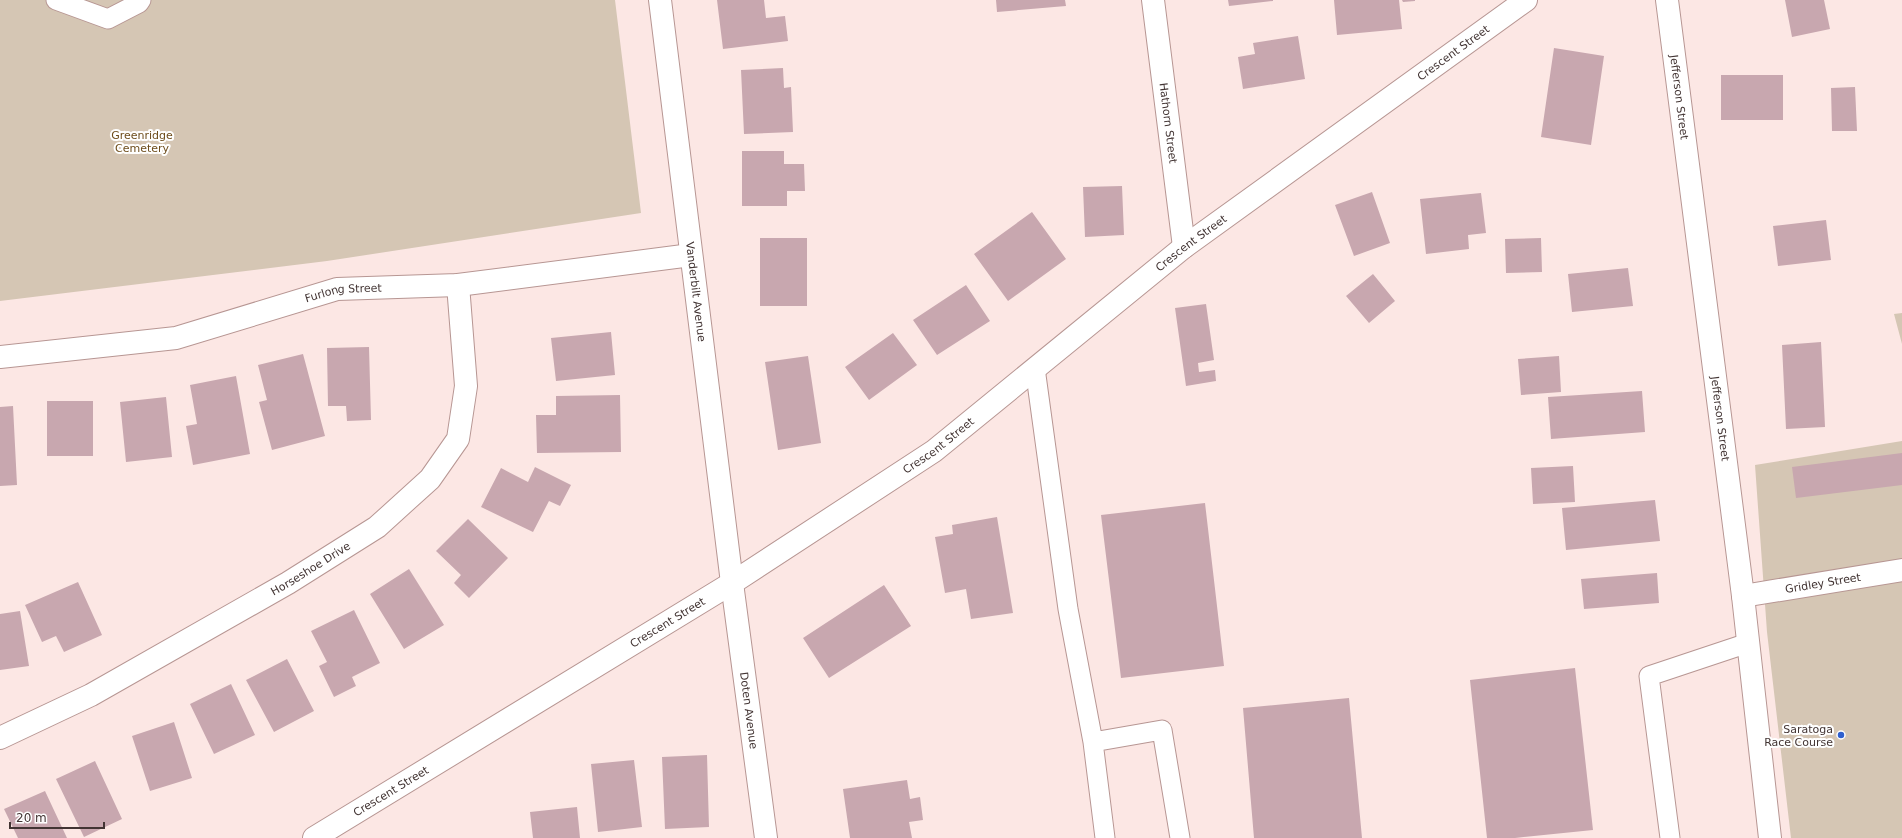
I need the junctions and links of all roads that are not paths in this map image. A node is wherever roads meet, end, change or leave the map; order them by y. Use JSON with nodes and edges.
{"nodes":[{"id":1,"x":56,"y":0,"type":"edge"},
{"id":2,"x":141,"y":0,"type":"edge"},
{"id":3,"x":660,"y":0,"type":"edge"},
{"id":4,"x":1153,"y":0,"type":"edge"},
{"id":5,"x":1526,"y":0,"type":"edge"},
{"id":6,"x":1668,"y":0,"type":"edge"},
{"id":7,"x":1184,"y":247,"type":"junction"},
{"id":8,"x":691,"y":255,"type":"junction"},
{"id":9,"x":458,"y":285,"type":"junction"},
{"id":10,"x":0,"y":358,"type":"edge"},
{"id":11,"x":1035,"y":368,"type":"junction"},
{"id":12,"x":1902,"y":570,"type":"edge"},
{"id":13,"x":732,"y":583,"type":"junction"},
{"id":14,"x":1743,"y":596,"type":"junction"},
{"id":15,"x":1748,"y":643,"type":"junction"},
{"id":16,"x":0,"y":738,"type":"edge"},
{"id":17,"x":1093,"y":742,"type":"junction"},
{"id":18,"x":314,"y":838,"type":"edge"},
{"id":19,"x":766,"y":838,"type":"edge"},
{"id":20,"x":1105,"y":838,"type":"edge"},
{"id":21,"x":1180,"y":838,"type":"edge"},
{"id":22,"x":1670,"y":838,"type":"edge"},
{"id":23,"x":1770,"y":838,"type":"edge"}],
"edges":[{"from":1,"to":2,"type":"lane"},
{"from":3,"to":8,"type":"street","name":"Vanderbilt Avenue"},
{"from":4,"to":7,"type":"street","name":"Hathorn Street"},
{"from":5,"to":7,"type":"street","name":"Crescent Street"},
{"from":6,"to":14,"type":"street","name":"Jefferson Street"},
{"from":7,"to":11,"type":"street","name":"Crescent Street"},
{"from":8,"to":9,"type":"street","name":"Furlong Street"},
{"from":8,"to":13,"type":"street","name":"Vanderbilt Avenue"},
{"from":9,"to":10,"type":"street","name":"Furlong Street"},
{"from":9,"to":16,"type":"street","name":"Horseshoe Drive"},
{"from":11,"to":13,"type":"street","name":"Crescent Street"},
{"from":11,"to":17,"type":"lane"},
{"from":12,"to":14,"type":"street","name":"Gridley Street"},
{"from":13,"to":18,"type":"street","name":"Crescent Street"},
{"from":13,"to":19,"type":"street","name":"Doten Avenue"},
{"from":14,"to":15,"type":"street","name":"Jefferson Street"},
{"from":15,"to":22,"type":"lane"},
{"from":15,"to":23,"type":"street","name":"Jefferson Street"},
{"from":17,"to":20,"type":"lane"},
{"from":17,"to":21,"type":"lane"}]}
